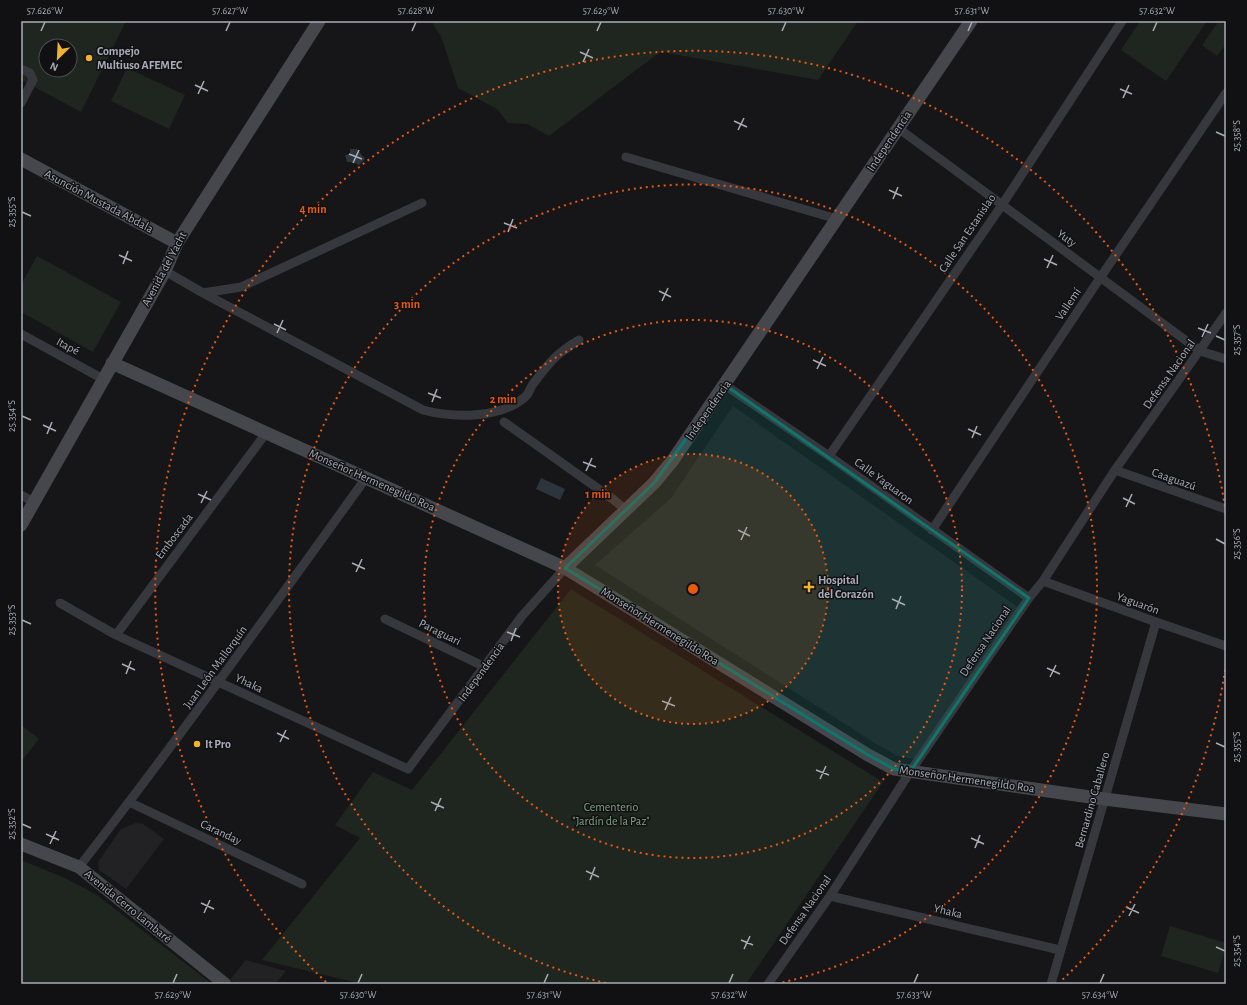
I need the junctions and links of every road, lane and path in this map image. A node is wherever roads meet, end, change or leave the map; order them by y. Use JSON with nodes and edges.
{"nodes":[{"id":1,"x":319,"y":21,"type":"edge"},
{"id":2,"x":971,"y":21,"type":"edge"},
{"id":3,"x":1122,"y":21,"type":"edge"},
{"id":4,"x":21,"y":69,"type":"edge"},
{"id":5,"x":1226,"y":93,"type":"edge"},
{"id":6,"x":21,"y":103,"type":"edge"},
{"id":7,"x":898,"y":128,"type":"junction"},
{"id":8,"x":626,"y":157,"type":"dead end"},
{"id":9,"x":21,"y":159,"type":"edge"},
{"id":10,"x":422,"y":203,"type":"dead end"},
{"id":11,"x":1002,"y":205,"type":"junction"},
{"id":12,"x":837,"y":219,"type":"junction"},
{"id":13,"x":177,"y":243,"type":"junction"},
{"id":14,"x":165,"y":271,"type":"junction"},
{"id":15,"x":1100,"y":278,"type":"junction"},
{"id":16,"x":203,"y":293,"type":"junction"},
{"id":17,"x":1226,"y":314,"type":"edge"},
{"id":18,"x":21,"y":334,"type":"edge"},
{"id":19,"x":579,"y":340,"type":"dead end"},
{"id":20,"x":1200,"y":351,"type":"junction"},
{"id":21,"x":1226,"y":359,"type":"edge"},
{"id":22,"x":112,"y":363,"type":"junction"},
{"id":23,"x":104,"y":379,"type":"junction"},
{"id":24,"x":725,"y":385,"type":"junction"},
{"id":25,"x":504,"y":422,"type":"dead end"},
{"id":26,"x":266,"y":433,"type":"junction"},
{"id":27,"x":828,"y":456,"type":"junction"},
{"id":28,"x":1115,"y":470,"type":"junction"},
{"id":29,"x":366,"y":478,"type":"junction"},
{"id":30,"x":21,"y":495,"type":"edge"},
{"id":31,"x":34,"y":502,"type":"junction"},
{"id":32,"x":1226,"y":509,"type":"edge"},
{"id":33,"x":626,"y":510,"type":"junction"},
{"id":34,"x":21,"y":525,"type":"edge"},
{"id":35,"x":932,"y":530,"type":"junction"},
{"id":36,"x":565,"y":568,"type":"junction"},
{"id":37,"x":1043,"y":581,"type":"junction"},
{"id":38,"x":1029,"y":598,"type":"junction"},
{"id":39,"x":60,"y":603,"type":"dead end"},
{"id":40,"x":385,"y":619,"type":"dead end"},
{"id":41,"x":1156,"y":622,"type":"junction"},
{"id":42,"x":116,"y":635,"type":"junction"},
{"id":43,"x":1226,"y":646,"type":"edge"},
{"id":44,"x":485,"y":667,"type":"junction"},
{"id":45,"x":219,"y":682,"type":"junction"},
{"id":46,"x":408,"y":769,"type":"joint"},
{"id":47,"x":910,"y":772,"type":"junction"},
{"id":48,"x":1104,"y":799,"type":"junction"},
{"id":49,"x":129,"y":802,"type":"junction"},
{"id":50,"x":1226,"y":814,"type":"edge"},
{"id":51,"x":21,"y":844,"type":"edge"},
{"id":52,"x":79,"y":867,"type":"junction"},
{"id":53,"x":302,"y":884,"type":"dead end"},
{"id":54,"x":830,"y":896,"type":"junction"},
{"id":55,"x":1060,"y":950,"type":"junction"},
{"id":56,"x":225,"y":984,"type":"edge"},
{"id":57,"x":768,"y":984,"type":"edge"},
{"id":58,"x":1051,"y":984,"type":"edge"}],
"edges":[{"from":1,"to":13,"type":"street","name":"Avenida del Yacht"},
{"from":2,"to":7,"type":"street","name":"Independencia"},
{"from":3,"to":11,"type":"street","name":"Calle San Estanislao"},
{"from":4,"to":6,"type":"street"},
{"from":5,"to":15,"type":"street","name":"Vallemí"},
{"from":7,"to":11,"type":"street","name":"Yuty"},
{"from":7,"to":12,"type":"street","name":"Independencia"},
{"from":8,"to":12,"type":"street"},
{"from":9,"to":13,"type":"street","name":"Asunción Mustada Abdala"},
{"from":10,"to":16,"type":"street"},
{"from":11,"to":15,"type":"street","name":"Yuty"},
{"from":11,"to":27,"type":"street","name":"Calle San Estanislao"},
{"from":12,"to":24,"type":"street","name":"Independencia"},
{"from":13,"to":14,"type":"street","name":"Avenida del Yacht"},
{"from":14,"to":16,"type":"street"},
{"from":14,"to":22,"type":"street","name":"Avenida del Yacht"},
{"from":15,"to":20,"type":"street","name":"Yuty"},
{"from":15,"to":35,"type":"street","name":"Vallemí"},
{"from":16,"to":19,"type":"street"},
{"from":17,"to":20,"type":"street","name":"Defensa Nacional"},
{"from":18,"to":23,"type":"street","name":"Itapé"},
{"from":20,"to":21,"type":"street","name":"Yuty"},
{"from":20,"to":28,"type":"street","name":"Defensa Nacional"},
{"from":22,"to":23,"type":"street","name":"Avenida del Yacht"},
{"from":22,"to":26,"type":"street","name":"Monseñor Hermenegildo Roa"},
{"from":23,"to":31,"type":"street","name":"Avenida del Yacht"},
{"from":24,"to":27,"type":"street","name":"Calle Yaguaron"},
{"from":24,"to":33,"type":"street","name":"Independencia"},
{"from":25,"to":33,"type":"street"},
{"from":26,"to":29,"type":"street","name":"Monseñor Hermenegildo Roa"},
{"from":26,"to":42,"type":"street","name":"Emboscada"},
{"from":27,"to":35,"type":"street","name":"Calle Yaguaron"},
{"from":28,"to":32,"type":"street","name":"Caaguazú"},
{"from":28,"to":37,"type":"street","name":"Defensa Nacional"},
{"from":29,"to":36,"type":"street","name":"Monseñor Hermenegildo Roa"},
{"from":29,"to":45,"type":"street","name":"Juan León Mallorquín"},
{"from":30,"to":31,"type":"street"},
{"from":31,"to":34,"type":"street","name":"Avenida del Yacht"},
{"from":33,"to":36,"type":"street","name":"Independencia"},
{"from":35,"to":38,"type":"street","name":"Calle Yaguaron"},
{"from":36,"to":44,"type":"street","name":"Independencia"},
{"from":36,"to":47,"type":"street","name":"Monseñor Hermenegildo Roa"},
{"from":37,"to":38,"type":"street","name":"Defensa Nacional"},
{"from":37,"to":41,"type":"street","name":"Yaguarón"},
{"from":38,"to":47,"type":"street","name":"Defensa Nacional"},
{"from":39,"to":42,"type":"street","name":"Yhaka"},
{"from":40,"to":44,"type":"street","name":"Paraguari"},
{"from":41,"to":43,"type":"street","name":"Yaguarón"},
{"from":41,"to":48,"type":"street","name":"Bernardino Caballero"},
{"from":42,"to":45,"type":"street","name":"Yhaka"},
{"from":44,"to":46,"type":"street","name":"Independencia"},
{"from":45,"to":46,"type":"street","name":"Yhaka"},
{"from":45,"to":49,"type":"street","name":"Juan León Mallorquín"},
{"from":47,"to":48,"type":"street","name":"Monseñor Hermenegildo Roa"},
{"from":47,"to":54,"type":"street","name":"Defensa Nacional"},
{"from":48,"to":50,"type":"street","name":"Monseñor Hermenegildo Roa"},
{"from":48,"to":55,"type":"street","name":"Bernardino Caballero"},
{"from":49,"to":52,"type":"street","name":"Juan León Mallorquín"},
{"from":49,"to":53,"type":"street","name":"Caranday"},
{"from":51,"to":52,"type":"street","name":"Avenida Cerro Lambaré"},
{"from":52,"to":56,"type":"street","name":"Avenida Cerro Lambaré"},
{"from":54,"to":55,"type":"street","name":"Yhaka"},
{"from":54,"to":57,"type":"street","name":"Defensa Nacional"},
{"from":55,"to":58,"type":"street","name":"Bernardino Caballero"}]}
